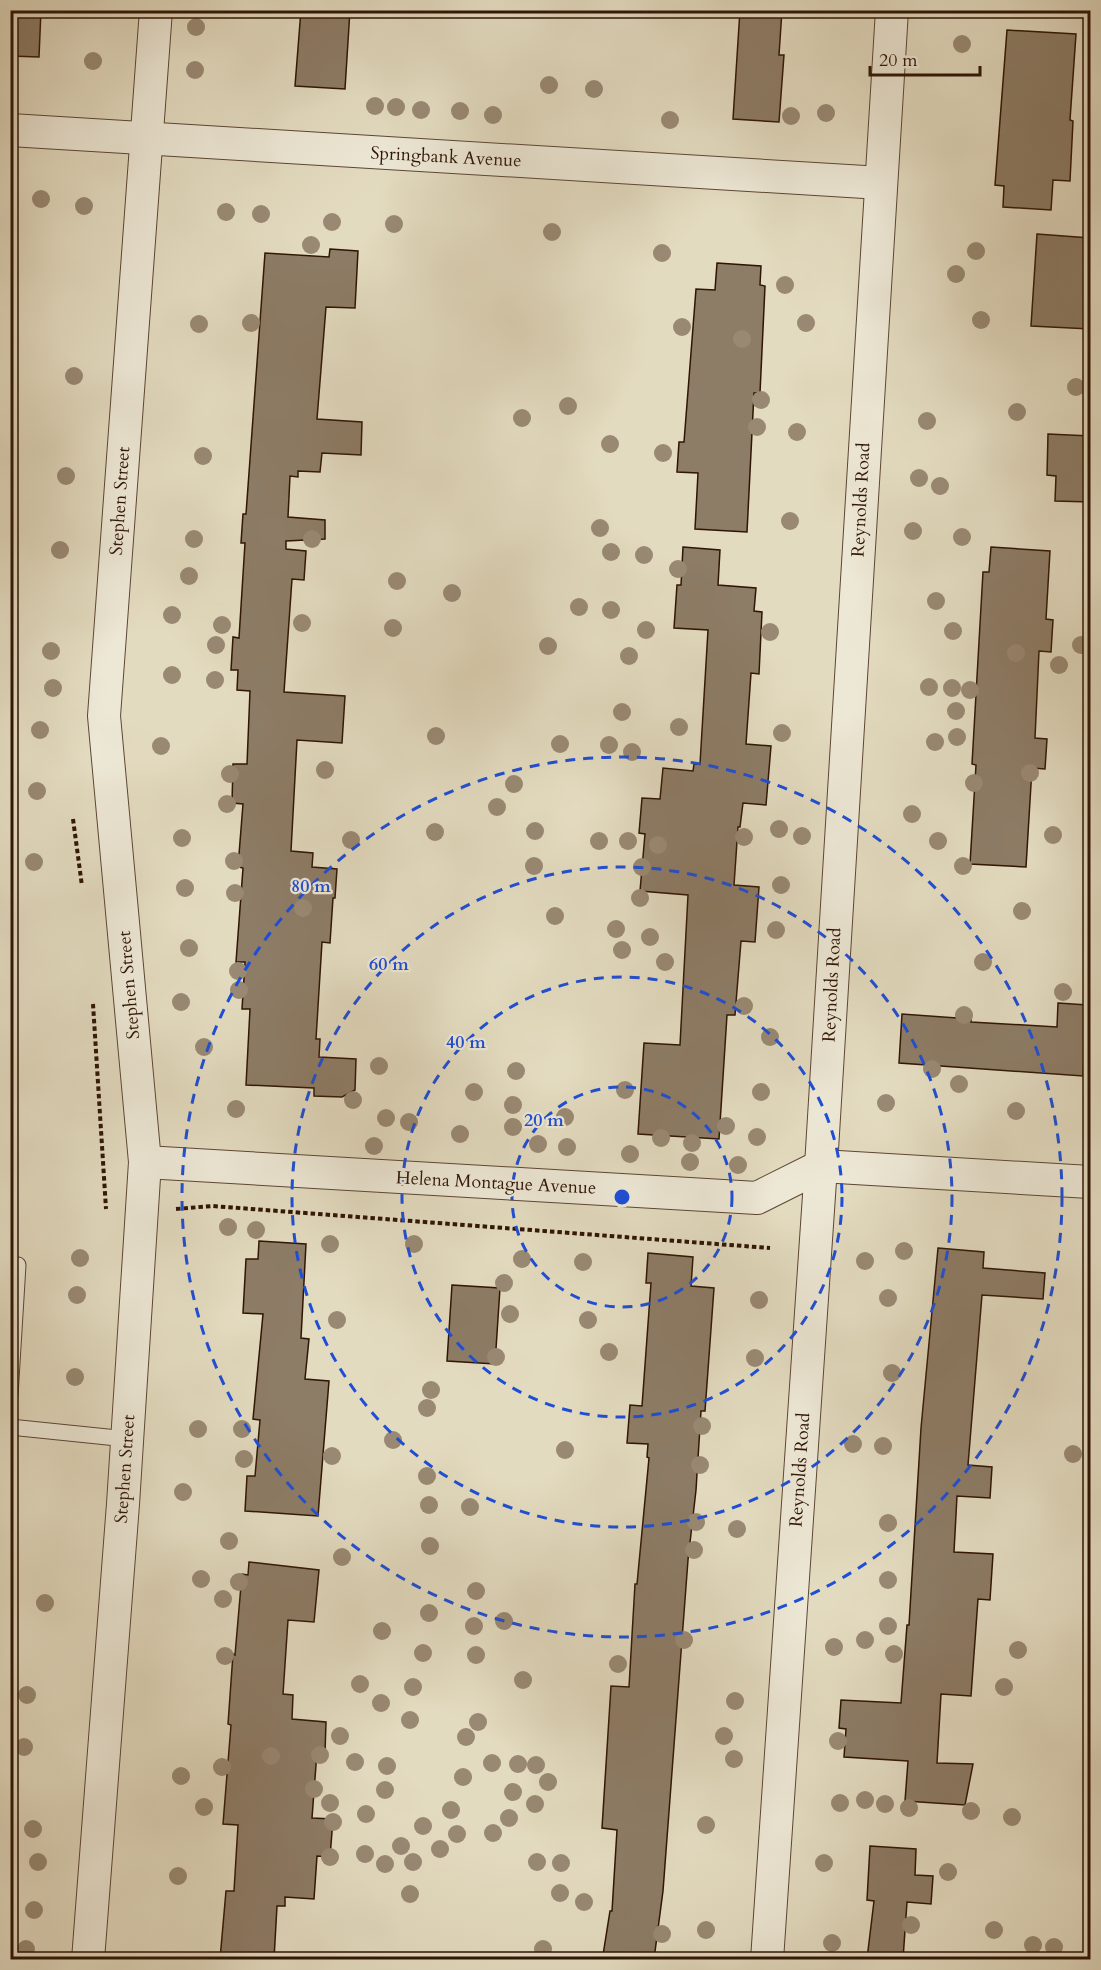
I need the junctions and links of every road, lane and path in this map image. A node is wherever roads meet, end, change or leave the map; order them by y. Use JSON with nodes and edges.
{"nodes":[{"id":1,"x":156,"y":10,"type":"edge"},
{"id":2,"x":892,"y":10,"type":"edge"},
{"id":3,"x":10,"y":130,"type":"edge"},
{"id":4,"x":148,"y":140,"type":"junction"},
{"id":5,"x":881,"y":183,"type":"junction"},
{"id":6,"x":73,"y":819,"type":"dead end"},
{"id":7,"x":82,"y":888,"type":"dead end"},
{"id":8,"x":93,"y":1000,"type":"dead end"},
{"id":9,"x":145,"y":1162,"type":"junction"},
{"id":10,"x":821,"y":1166,"type":"junction"},
{"id":11,"x":1090,"y":1182,"type":"edge"},
{"id":12,"x":142,"y":1211,"type":"junction"},
{"id":13,"x":770,"y":1248,"type":"dead end"},
{"id":14,"x":10,"y":1264,"type":"edge"},
{"id":15,"x":10,"y":1396,"type":"edge"},
{"id":16,"x":10,"y":1428,"type":"edge"},
{"id":17,"x":127,"y":1438,"type":"junction"},
{"id":18,"x":88,"y":1959,"type":"edge"},
{"id":19,"x":767,"y":1959,"type":"edge"}],
"edges":[{"from":1,"to":4,"type":"street","name":"Stephen Street"},
{"from":2,"to":5,"type":"street","name":"Reynolds Road"},
{"from":3,"to":4,"type":"street","name":"Springbank Avenue"},
{"from":4,"to":5,"type":"street","name":"Springbank Avenue"},
{"from":4,"to":9,"type":"street","name":"Stephen Street"},
{"from":5,"to":10,"type":"street","name":"Reynolds Road"},
{"from":6,"to":7,"type":"path"},
{"from":8,"to":12,"type":"path"},
{"from":9,"to":10,"type":"street","name":"Helena Montague Avenue"},
{"from":9,"to":12,"type":"street","name":"Stephen Street"},
{"from":10,"to":11,"type":"street","name":"Helena Montague Avenue"},
{"from":10,"to":19,"type":"street","name":"Reynolds Road"},
{"from":12,"to":13,"type":"path"},
{"from":12,"to":17,"type":"street","name":"Stephen Street"},
{"from":14,"to":15,"type":"lane"},
{"from":16,"to":17,"type":"lane"},
{"from":17,"to":18,"type":"street","name":"Stephen Street"}]}
